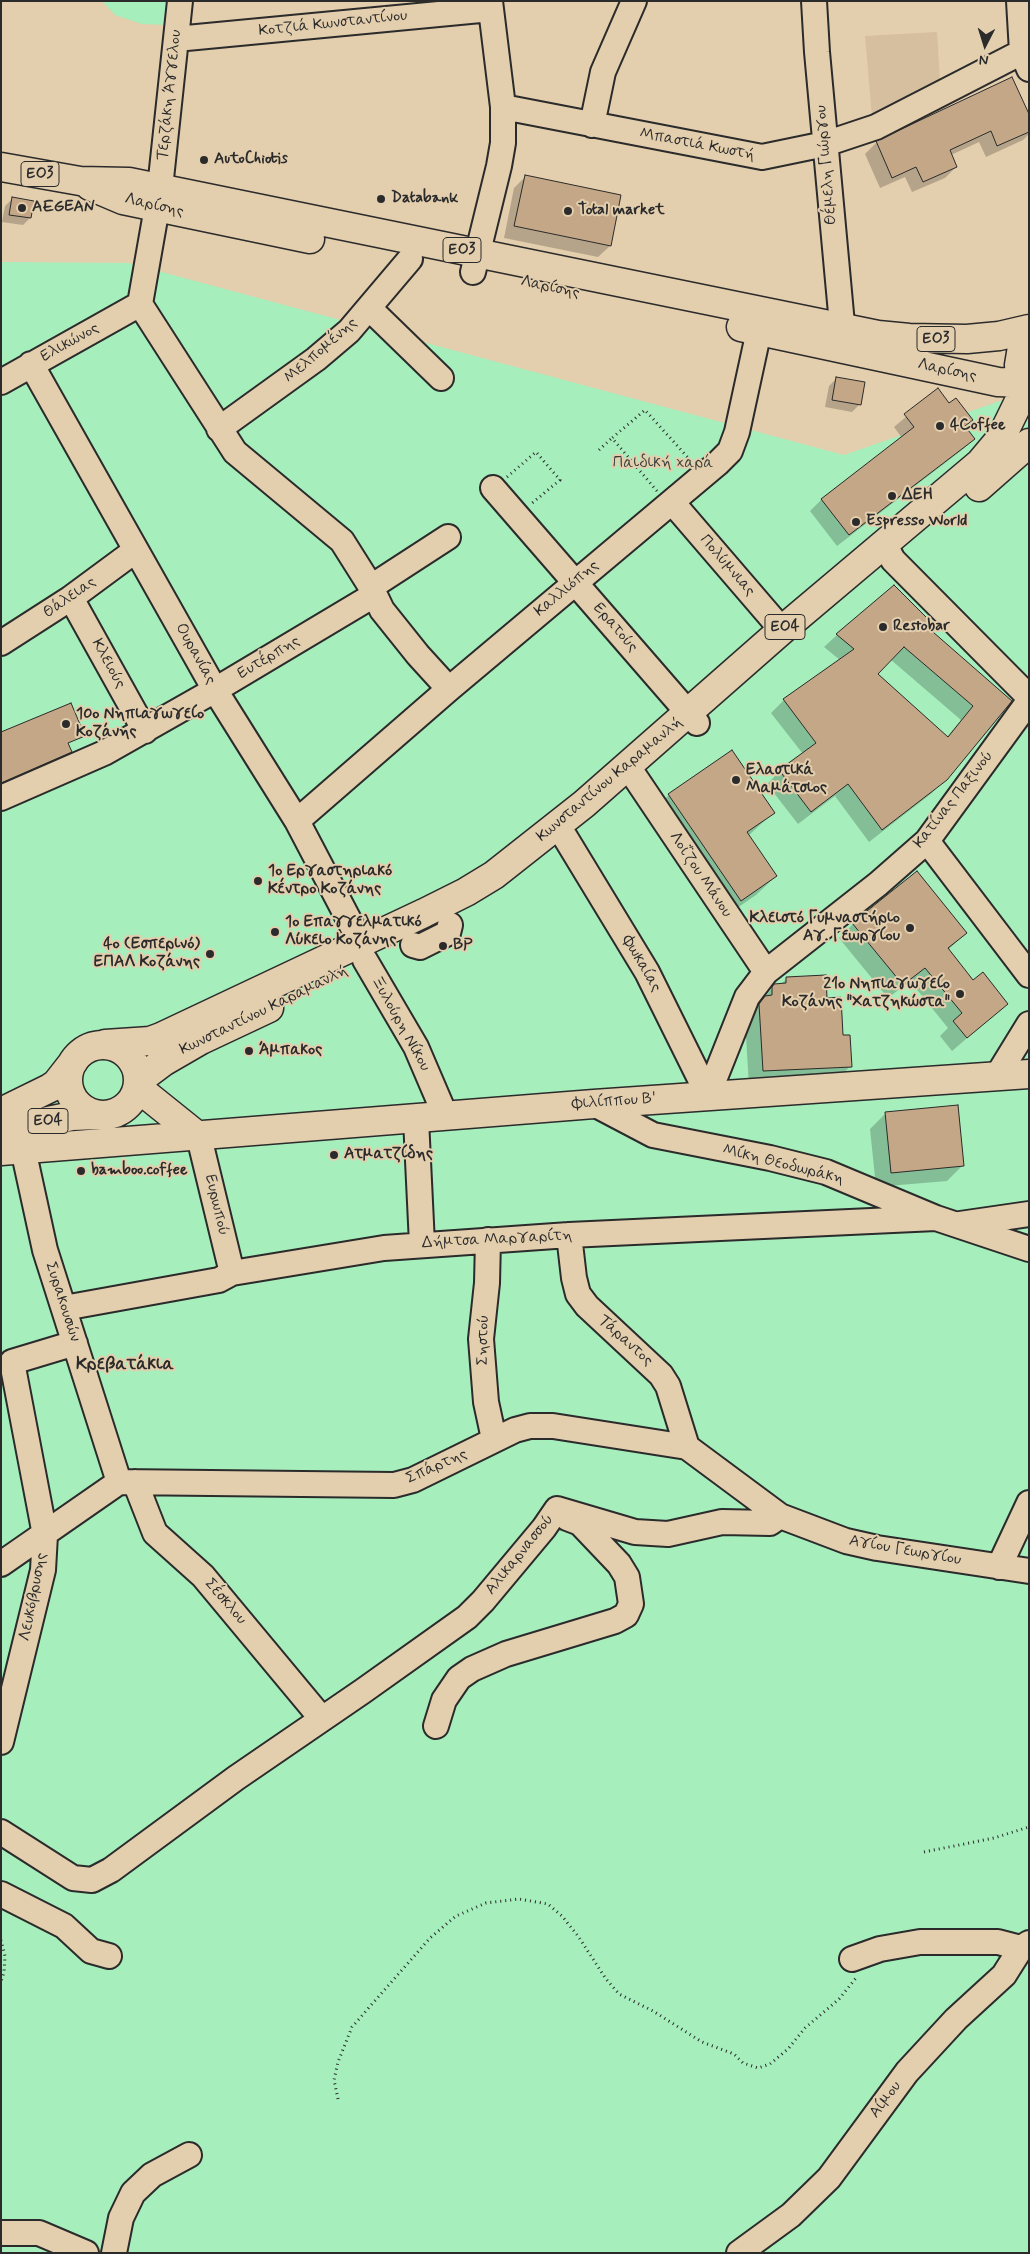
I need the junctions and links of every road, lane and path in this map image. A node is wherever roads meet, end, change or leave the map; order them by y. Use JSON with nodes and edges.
{"nodes":[{"id":1,"x":180,"y":1,"type":"edge"},
{"id":2,"x":634,"y":1,"type":"edge"},
{"id":3,"x":814,"y":1,"type":"edge"},
{"id":4,"x":1019,"y":1,"type":"edge"},
{"id":5,"x":490,"y":5,"type":"edge"},
{"id":6,"x":176,"y":39,"type":"junction"},
{"id":7,"x":1025,"y":61,"type":"edge"},
{"id":8,"x":503,"y":107,"type":"junction"},
{"id":9,"x":592,"y":125,"type":"junction"},
{"id":10,"x":825,"y":144,"type":"junction"},
{"id":11,"x":1,"y":167,"type":"edge"},
{"id":12,"x":158,"y":198,"type":"junction"},
{"id":13,"x":410,"y":259,"type":"junction"},
{"id":14,"x":475,"y":263,"type":"junction"},
{"id":15,"x":140,"y":304,"type":"junction"},
{"id":16,"x":369,"y":308,"type":"junction"},
{"id":17,"x":761,"y":322,"type":"junction"},
{"id":18,"x":1029,"y":329,"type":"edge"},
{"id":19,"x":1029,"y":335,"type":"edge"},
{"id":20,"x":844,"y":339,"type":"junction"},
{"id":21,"x":31,"y":364,"type":"junction"},
{"id":22,"x":970,"y":376,"type":"junction"},
{"id":23,"x":441,"y":378,"type":"dead end"},
{"id":24,"x":1,"y":382,"type":"edge"},
{"id":25,"x":1026,"y":387,"type":"edge"},
{"id":26,"x":219,"y":429,"type":"junction"},
{"id":27,"x":612,"y":438,"type":"junction"},
{"id":28,"x":1001,"y":438,"type":"junction"},
{"id":29,"x":1029,"y":444,"type":"edge"},
{"id":30,"x":599,"y":450,"type":"dead end"},
{"id":31,"x":703,"y":476,"type":"junction"},
{"id":32,"x":493,"y":488,"type":"joint"},
{"id":33,"x":670,"y":503,"type":"junction"},
{"id":34,"x":517,"y":516,"type":"junction"},
{"id":35,"x":448,"y":536,"type":"dead end"},
{"id":36,"x":136,"y":550,"type":"junction"},
{"id":37,"x":888,"y":552,"type":"junction"},
{"id":38,"x":575,"y":582,"type":"junction"},
{"id":39,"x":372,"y":591,"type":"junction"},
{"id":40,"x":71,"y":598,"type":"junction"},
{"id":41,"x":782,"y":630,"type":"junction"},
{"id":42,"x":1,"y":643,"type":"edge"},
{"id":43,"x":449,"y":689,"type":"junction"},
{"id":44,"x":215,"y":690,"type":"junction"},
{"id":45,"x":1029,"y":697,"type":"edge"},
{"id":46,"x":1029,"y":701,"type":"edge"},
{"id":47,"x":693,"y":718,"type":"junction"},
{"id":48,"x":145,"y":731,"type":"junction"},
{"id":49,"x":635,"y":778,"type":"junction"},
{"id":50,"x":1,"y":798,"type":"edge"},
{"id":51,"x":296,"y":821,"type":"junction"},
{"id":52,"x":565,"y":837,"type":"junction"},
{"id":53,"x":927,"y":841,"type":"junction"},
{"id":54,"x":450,"y":925,"type":"dead end"},
{"id":55,"x":413,"y":945,"type":"dead end"},
{"id":56,"x":363,"y":951,"type":"junction"},
{"id":57,"x":766,"y":972,"type":"junction"},
{"id":58,"x":1029,"y":975,"type":"edge"},
{"id":59,"x":1029,"y":1024,"type":"edge"},
{"id":60,"x":105,"y":1044,"type":"junction"},
{"id":61,"x":74,"y":1061,"type":"junction"},
{"id":62,"x":1029,"y":1074,"type":"edge"},
{"id":63,"x":996,"y":1076,"type":"junction"},
{"id":64,"x":138,"y":1086,"type":"junction"},
{"id":65,"x":708,"y":1095,"type":"junction"},
{"id":66,"x":594,"y":1104,"type":"junction"},
{"id":67,"x":1,"y":1112,"type":"edge"},
{"id":68,"x":104,"y":1115,"type":"junction"},
{"id":69,"x":446,"y":1117,"type":"junction"},
{"id":70,"x":416,"y":1119,"type":"junction"},
{"id":71,"x":199,"y":1137,"type":"junction"},
{"id":72,"x":150,"y":1140,"type":"junction"},
{"id":73,"x":8,"y":1145,"type":"edge"},
{"id":74,"x":1029,"y":1214,"type":"edge"},
{"id":75,"x":946,"y":1221,"type":"junction"},
{"id":76,"x":568,"y":1235,"type":"junction"},
{"id":77,"x":488,"y":1240,"type":"junction"},
{"id":78,"x":422,"y":1244,"type":"junction"},
{"id":79,"x":1029,"y":1249,"type":"edge"},
{"id":80,"x":232,"y":1273,"type":"junction"},
{"id":81,"x":64,"y":1308,"type":"junction"},
{"id":82,"x":75,"y":1343,"type":"junction"},
{"id":83,"x":494,"y":1439,"type":"junction"},
{"id":84,"x":687,"y":1447,"type":"junction"},
{"id":85,"x":127,"y":1482,"type":"junction"},
{"id":86,"x":1029,"y":1503,"type":"edge"},
{"id":87,"x":553,"y":1514,"type":"junction"},
{"id":88,"x":780,"y":1516,"type":"junction"},
{"id":89,"x":45,"y":1535,"type":"junction"},
{"id":90,"x":1,"y":1564,"type":"edge"},
{"id":91,"x":999,"y":1567,"type":"junction"},
{"id":92,"x":1029,"y":1571,"type":"edge"},
{"id":93,"x":322,"y":1720,"type":"junction"},
{"id":94,"x":436,"y":1726,"type":"dead end"},
{"id":95,"x":1,"y":1742,"type":"edge"},
{"id":96,"x":1029,"y":1827,"type":"edge"},
{"id":97,"x":1,"y":1832,"type":"edge"},
{"id":98,"x":924,"y":1852,"type":"dead end"},
{"id":99,"x":1,"y":1894,"type":"edge"},
{"id":100,"x":1,"y":1940,"type":"edge"},
{"id":101,"x":1025,"y":1946,"type":"edge"},
{"id":102,"x":880,"y":1948,"type":"junction"},
{"id":103,"x":109,"y":1956,"type":"dead end"},
{"id":104,"x":852,"y":1959,"type":"dead end"},
{"id":105,"x":1,"y":1982,"type":"edge"},
{"id":106,"x":338,"y":2099,"type":"dead end"},
{"id":107,"x":189,"y":2155,"type":"dead end"},
{"id":108,"x":1,"y":2233,"type":"edge"},
{"id":109,"x":86,"y":2253,"type":"edge"},
{"id":110,"x":114,"y":2253,"type":"edge"},
{"id":111,"x":739,"y":2253,"type":"edge"}],
"edges":[{"from":1,"to":6,"type":"street","name":"Τερζάκη Άγγελου"},
{"from":2,"to":9,"type":"street"},
{"from":3,"to":10,"type":"street","name":"Θέμελη Γιώργου"},
{"from":4,"to":7,"type":"street"},
{"from":5,"to":6,"type":"street","name":"Κοτζιά Κωνσταντίνου"},
{"from":5,"to":8,"type":"street"},
{"from":6,"to":12,"type":"street","name":"Τερζάκη Άγγελου"},
{"from":7,"to":10,"type":"street","name":"Μπαστιά Κωστή"},
{"from":8,"to":9,"type":"street","name":"Μπαστιά Κωστή"},
{"from":8,"to":14,"type":"street"},
{"from":9,"to":10,"type":"street","name":"Μπαστιά Κωστή"},
{"from":10,"to":20,"type":"street","name":"Θέμελη Γιώργου"},
{"from":11,"to":12,"type":"main road","name":"Λαρίσης","number":"ΕΟ3"},
{"from":12,"to":13,"type":"main road","name":"Λαρίσης","number":"ΕΟ3"},
{"from":12,"to":14,"type":"main road","name":"Λαρίσης","number":"ΕΟ3"},
{"from":12,"to":15,"type":"street","name":"Τερζάκη Άγγελου"},
{"from":13,"to":14,"type":"main road","name":"Λαρίσης","number":"ΕΟ3"},
{"from":13,"to":16,"type":"street","name":"Μελπομένης"},
{"from":14,"to":17,"type":"main road","name":"Λαρίσης","number":"ΕΟ3"},
{"from":15,"to":21,"type":"street","name":"Ελικώνος"},
{"from":15,"to":26,"type":"street"},
{"from":16,"to":23,"type":"street"},
{"from":16,"to":26,"type":"street","name":"Μελπομένης"},
{"from":17,"to":20,"type":"main road","name":"Λαρίσης","number":"ΕΟ3"},
{"from":17,"to":31,"type":"street","name":"Καλλιόπης"},
{"from":18,"to":20,"type":"main road","name":"Λαρίσης","number":"ΕΟ3"},
{"from":19,"to":25,"type":"main road"},
{"from":20,"to":22,"type":"main road","name":"Λαρίσης","number":"ΕΟ3"},
{"from":21,"to":24,"type":"street","name":"Ελικώνος"},
{"from":21,"to":36,"type":"street","name":"Ουρανίας"},
{"from":22,"to":25,"type":"main road","name":"Λαρίσης","number":"ΕΟ3"},
{"from":22,"to":28,"type":"main road"},
{"from":25,"to":28,"type":"main road","name":"Κωνσταντίνου Καραμανλή","number":"ΕΟ4"},
{"from":26,"to":39,"type":"street"},
{"from":27,"to":30,"type":"path"},
{"from":27,"to":31,"type":"path"},
{"from":27,"to":33,"type":"path"},
{"from":28,"to":37,"type":"main road","name":"Κωνσταντίνου Καραμανλή","number":"ΕΟ4"},
{"from":29,"to":37,"type":"main road","name":"Κωνσταντίνου Καραμανλή","number":"ΕΟ4"},
{"from":31,"to":33,"type":"street","name":"Καλλιόπης"},
{"from":32,"to":34,"type":"street","name":"Ερατούς"},
{"from":32,"to":34,"type":"path"},
{"from":33,"to":38,"type":"street","name":"Καλλιόπης"},
{"from":33,"to":41,"type":"street","name":"Πολύμνιας"},
{"from":34,"to":38,"type":"street","name":"Ερατούς"},
{"from":35,"to":39,"type":"street","name":"Ευτέρπης"},
{"from":36,"to":40,"type":"street","name":"Θάλειας"},
{"from":36,"to":44,"type":"street","name":"Ουρανίας"},
{"from":37,"to":41,"type":"main road","name":"Κωνσταντίνου Καραμανλή","number":"ΕΟ4"},
{"from":37,"to":45,"type":"street"},
{"from":37,"to":47,"type":"main road","name":"Κωνσταντίνου Καραμανλή","number":"ΕΟ4"},
{"from":38,"to":43,"type":"street","name":"Καλλιόπης"},
{"from":38,"to":47,"type":"street","name":"Ερατούς"},
{"from":39,"to":43,"type":"street"},
{"from":39,"to":44,"type":"street","name":"Ευτέρπης"},
{"from":40,"to":42,"type":"street","name":"Θάλειας"},
{"from":40,"to":48,"type":"street","name":"Κλειούς"},
{"from":41,"to":47,"type":"main road","name":"Κωνσταντίνου Καραμανλή","number":"ΕΟ4"},
{"from":43,"to":51,"type":"street","name":"Καλλιόπης"},
{"from":44,"to":48,"type":"street","name":"Ευτέρπης"},
{"from":44,"to":51,"type":"street","name":"Ουρανίας"},
{"from":46,"to":53,"type":"street","name":"Κατίνας Παξινού"},
{"from":47,"to":49,"type":"main road","name":"Κωνσταντίνου Καραμανλή","number":"ΕΟ4"},
{"from":47,"to":56,"type":"main road","name":"Κωνσταντίνου Καραμανλή","number":"ΕΟ4"},
{"from":48,"to":50,"type":"street","name":"Ευτέρπης"},
{"from":49,"to":52,"type":"main road","name":"Κωνσταντίνου Καραμανλή","number":"ΕΟ4"},
{"from":49,"to":57,"type":"street","name":"Λοΐζου Μάνου"},
{"from":51,"to":56,"type":"street","name":"Ουρανίας"},
{"from":52,"to":56,"type":"main road","name":"Κωνσταντίνου Καραμανλή","number":"ΕΟ4"},
{"from":52,"to":65,"type":"street","name":"Φωκαίας"},
{"from":53,"to":57,"type":"street","name":"Κατίνας Παξινού"},
{"from":53,"to":58,"type":"street"},
{"from":54,"to":55,"type":"street"},
{"from":56,"to":60,"type":"main road","name":"Κωνσταντίνου Καραμανλή","number":"ΕΟ4"},
{"from":56,"to":64,"type":"main road","name":"Κωνσταντίνου Καραμανλή","number":"ΕΟ4"},
{"from":56,"to":69,"type":"street","name":"Ξυλούρη Νίκου"},
{"from":57,"to":65,"type":"street","name":"Κατίνας Παξινού"},
{"from":59,"to":63,"type":"street"},
{"from":60,"to":61,"type":"main road","number":"ΕΟ4"},
{"from":60,"to":64,"type":"main road"},
{"from":61,"to":67,"type":"main road","number":"ΕΟ4"},
{"from":61,"to":68,"type":"main road","number":"ΕΟ4"},
{"from":62,"to":63,"type":"main road","name":"Φιλίππου Β'"},
{"from":63,"to":65,"type":"main road","name":"Φιλίππου Β'"},
{"from":64,"to":68,"type":"main road","number":"ΕΟ4"},
{"from":64,"to":71,"type":"main road"},
{"from":65,"to":66,"type":"main road","name":"Φιλίππου Β'"},
{"from":66,"to":69,"type":"main road","name":"Φιλίππου Β'"},
{"from":66,"to":75,"type":"street","name":"Μίκη Θεοδωράκη"},
{"from":68,"to":72,"type":"main road"},
{"from":68,"to":73,"type":"main road","number":"ΕΟ4"},
{"from":69,"to":70,"type":"main road","name":"Φιλίππου Β'"},
{"from":70,"to":71,"type":"main road","name":"Φιλίππου Β'"},
{"from":70,"to":78,"type":"street"},
{"from":71,"to":72,"type":"main road","name":"Φιλίππου Β'"},
{"from":71,"to":80,"type":"street","name":"Ευρωπού"},
{"from":72,"to":73,"type":"main road","name":"Φιλίππου Β'"},
{"from":73,"to":81,"type":"street","name":"Συρακουσών"},
{"from":74,"to":75,"type":"street","name":"Δήμτσα Μαργαρίτη"},
{"from":75,"to":76,"type":"street","name":"Δήμτσα Μαργαρίτη"},
{"from":75,"to":79,"type":"street","name":"Μίκη Θεοδωράκη"},
{"from":76,"to":77,"type":"street","name":"Δήμτσα Μαργαρίτη"},
{"from":76,"to":84,"type":"street","name":"Τάραντος"},
{"from":77,"to":78,"type":"street","name":"Δήμτσα Μαργαρίτη"},
{"from":77,"to":83,"type":"street","name":"Σηστού"},
{"from":78,"to":80,"type":"street","name":"Δήμτσα Μαργαρίτη"},
{"from":80,"to":81,"type":"street","name":"Δήμτσα Μαργαρίτη"},
{"from":81,"to":82,"type":"street","name":"Συρακουσών"},
{"from":82,"to":85,"type":"street","name":"Συρακουσών"},
{"from":82,"to":89,"type":"street","name":"Λευκόβρυσης"},
{"from":83,"to":84,"type":"street","name":"Σπάρτης"},
{"from":83,"to":85,"type":"street","name":"Σπάρτης"},
{"from":84,"to":88,"type":"street","name":"Αγίου Γεωργίου"},
{"from":85,"to":89,"type":"street"},
{"from":85,"to":93,"type":"street","name":"Σέσκλου"},
{"from":86,"to":91,"type":"street"},
{"from":87,"to":88,"type":"street","name":"Αλικαρνασσού"},
{"from":87,"to":93,"type":"street","name":"Αλικαρνασσού"},
{"from":87,"to":94,"type":"street"},
{"from":88,"to":91,"type":"street","name":"Αγίου Γεωργίου"},
{"from":89,"to":90,"type":"street"},
{"from":89,"to":95,"type":"street","name":"Λευκόβρυσης"},
{"from":91,"to":92,"type":"street","name":"Αγίου Γεωργίου"},
{"from":93,"to":97,"type":"street","name":"Αλικαρνασσού"},
{"from":96,"to":98,"type":"path"},
{"from":99,"to":103,"type":"street"},
{"from":100,"to":105,"type":"path"},
{"from":101,"to":102,"type":"street"},
{"from":101,"to":111,"type":"street","name":"Αίμου"},
{"from":102,"to":104,"type":"street"},
{"from":102,"to":106,"type":"path"},
{"from":107,"to":110,"type":"street"},
{"from":108,"to":109,"type":"street"}]}
